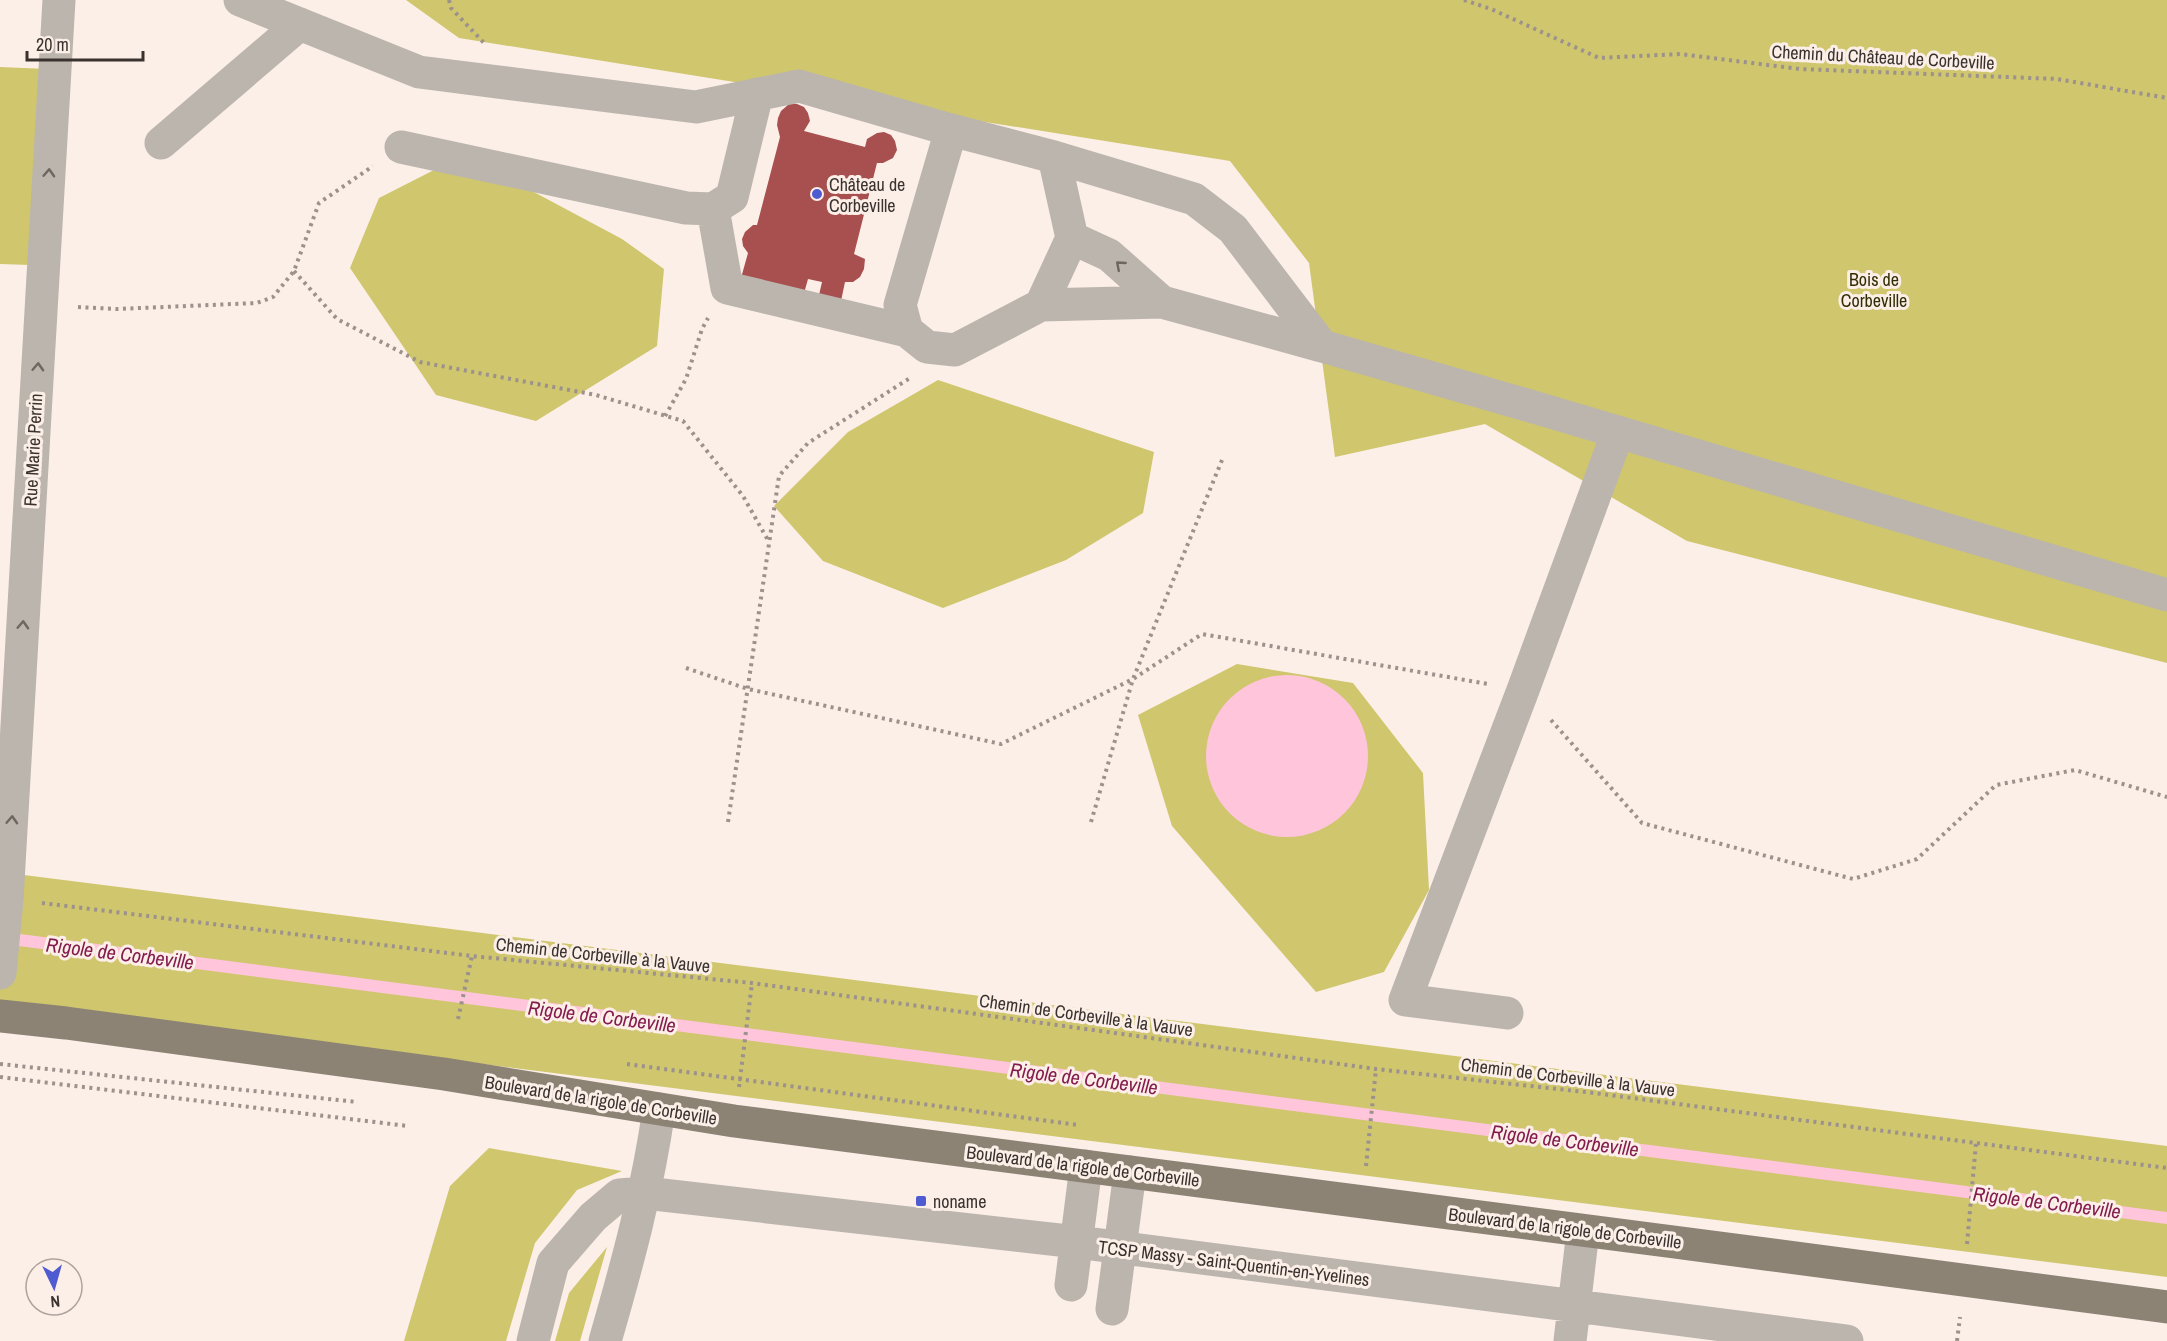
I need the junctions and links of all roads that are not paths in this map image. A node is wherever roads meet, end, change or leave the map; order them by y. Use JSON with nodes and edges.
{"nodes":[{"id":1,"x":59,"y":0,"type":"edge"},
{"id":2,"x":240,"y":0,"type":"edge"},
{"id":3,"x":300,"y":24,"type":"junction"},
{"id":4,"x":757,"y":94,"type":"junction"},
{"id":5,"x":951,"y":130,"type":"junction"},
{"id":6,"x":161,"y":143,"type":"dead end"},
{"id":7,"x":401,"y":147,"type":"road end"},
{"id":8,"x":1054,"y":157,"type":"junction"},
{"id":9,"x":713,"y":209,"type":"junction"},
{"id":10,"x":1072,"y":238,"type":"junction"},
{"id":11,"x":1162,"y":302,"type":"junction"},
{"id":12,"x":1041,"y":305,"type":"junction"},
{"id":13,"x":907,"y":331,"type":"junction"},
{"id":14,"x":1322,"y":346,"type":"junction"},
{"id":15,"x":1618,"y":432,"type":"junction"},
{"id":16,"x":2167,"y":595,"type":"edge"},
{"id":17,"x":1,"y":968,"type":"edge"},
{"id":18,"x":1507,"y":1013,"type":"dead end"},
{"id":19,"x":0,"y":1016,"type":"edge"},
{"id":20,"x":659,"y":1109,"type":"junction"},
{"id":21,"x":1086,"y":1166,"type":"junction"},
{"id":22,"x":1131,"y":1172,"type":"junction"},
{"id":23,"x":632,"y":1194,"type":"junction"},
{"id":24,"x":1583,"y":1231,"type":"junction"},
{"id":25,"x":1077,"y":1242,"type":"junction"},
{"id":26,"x":1120,"y":1248,"type":"junction"},
{"id":27,"x":1071,"y":1285,"type":"dead end"},
{"id":28,"x":1574,"y":1306,"type":"junction"},
{"id":29,"x":2167,"y":1307,"type":"edge"},
{"id":30,"x":1112,"y":1309,"type":"dead end"},
{"id":31,"x":533,"y":1341,"type":"edge"},
{"id":32,"x":605,"y":1341,"type":"edge"},
{"id":33,"x":1570,"y":1341,"type":"edge"},
{"id":34,"x":1847,"y":1341,"type":"edge"}],
"edges":[{"from":17,"to":1,"type":"street","name":"Rue Marie Perrin","one_way":true},
{"from":2,"to":3,"type":"street"},
{"from":3,"to":4,"type":"street"},
{"from":3,"to":6,"type":"street"},
{"from":4,"to":5,"type":"street"},
{"from":4,"to":9,"type":"street"},
{"from":5,"to":8,"type":"street"},
{"from":5,"to":13,"type":"street"},
{"from":7,"to":9,"type":"street"},
{"from":8,"to":10,"type":"street"},
{"from":8,"to":14,"type":"street"},
{"from":9,"to":13,"type":"street"},
{"from":11,"to":10,"type":"street","one_way":true},
{"from":10,"to":12,"type":"street"},
{"from":11,"to":12,"type":"street"},
{"from":11,"to":14,"type":"street"},
{"from":12,"to":13,"type":"street"},
{"from":14,"to":15,"type":"street"},
{"from":15,"to":16,"type":"street"},
{"from":15,"to":18,"type":"street"},
{"from":19,"to":20,"type":"main road","name":"Boulevard de la rigole de Corbeville"},
{"from":20,"to":21,"type":"main road","name":"Boulevard de la rigole de Corbeville"},
{"from":20,"to":23,"type":"street"},
{"from":21,"to":22,"type":"main road","name":"Boulevard de la rigole de Corbeville"},
{"from":21,"to":25,"type":"street"},
{"from":22,"to":24,"type":"main road","name":"Boulevard de la rigole de Corbeville"},
{"from":22,"to":26,"type":"street"},
{"from":23,"to":25,"type":"street","name":"TCSP Massy - Saint-Quentin-en-Yvelines"},
{"from":23,"to":31,"type":"street"},
{"from":23,"to":32,"type":"street"},
{"from":24,"to":28,"type":"street"},
{"from":24,"to":29,"type":"main road","name":"Boulevard de la rigole de Corbeville"},
{"from":25,"to":26,"type":"street","name":"TCSP Massy - Saint-Quentin-en-Yvelines"},
{"from":25,"to":27,"type":"street"},
{"from":26,"to":28,"type":"street","name":"TCSP Massy - Saint-Quentin-en-Yvelines"},
{"from":26,"to":30,"type":"street"},
{"from":28,"to":33,"type":"street"},
{"from":28,"to":34,"type":"street","name":"TCSP Massy - Saint-Quentin-en-Yvelines"}]}
